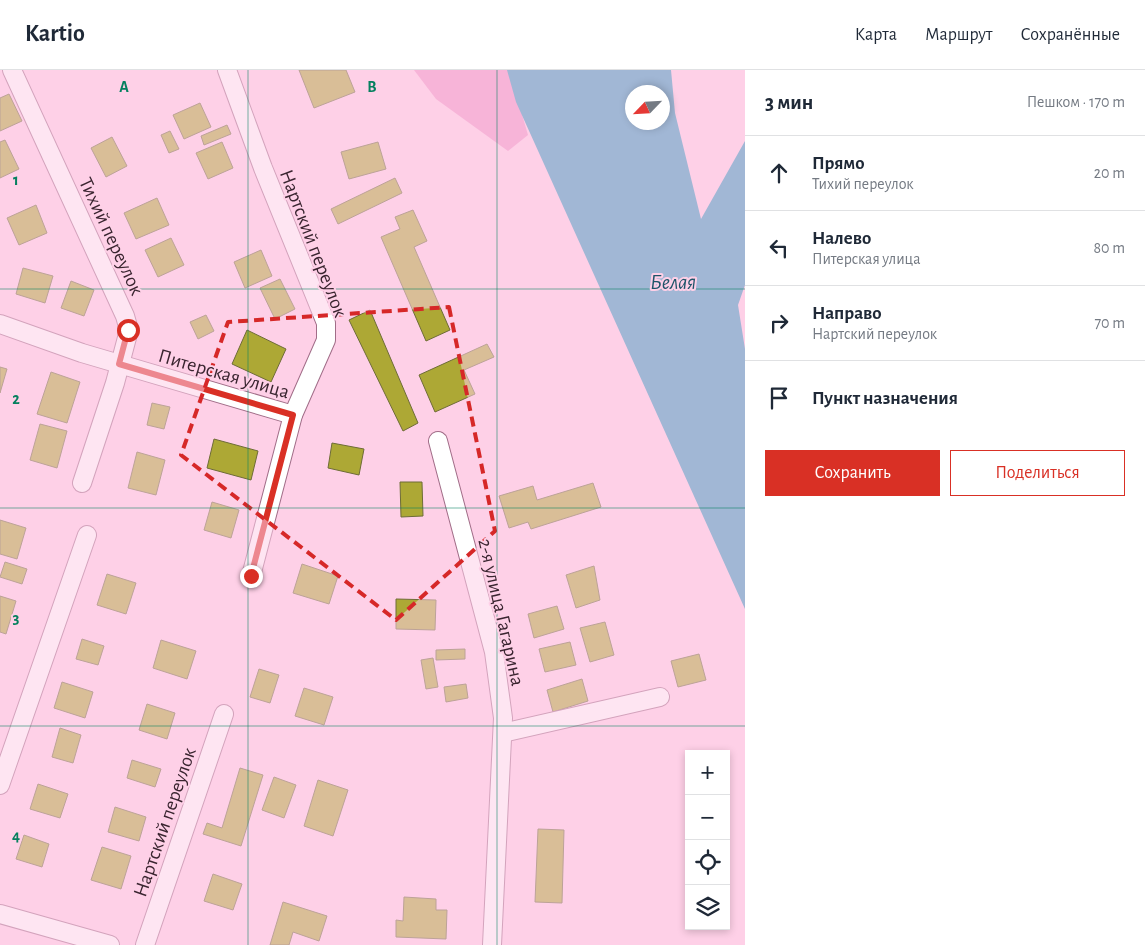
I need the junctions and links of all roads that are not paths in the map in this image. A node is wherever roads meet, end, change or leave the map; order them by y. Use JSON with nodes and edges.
{"nodes":[{"id":1,"x":12,"y":70,"type":"edge"},
{"id":2,"x":227,"y":70,"type":"edge"},
{"id":3,"x":0,"y":324,"type":"edge"},
{"id":4,"x":119,"y":364,"type":"junction"},
{"id":5,"x":293,"y":415,"type":"junction"},
{"id":6,"x":438,"y":441,"type":"dead end"},
{"id":7,"x":82,"y":483,"type":"dead end"},
{"id":8,"x":87,"y":535,"type":"dead end"},
{"id":9,"x":251,"y":576,"type":"dead end"},
{"id":10,"x":660,"y":697,"type":"dead end"},
{"id":11,"x":224,"y":714,"type":"dead end"},
{"id":12,"x":502,"y":733,"type":"junction"},
{"id":13,"x":0,"y":785,"type":"edge"},
{"id":14,"x":0,"y":914,"type":"edge"},
{"id":15,"x":110,"y":945,"type":"edge"},
{"id":16,"x":145,"y":945,"type":"edge"},
{"id":17,"x":492,"y":945,"type":"edge"}],
"edges":[{"from":1,"to":4,"type":"street","name":"Тихий переулок"},
{"from":2,"to":5,"type":"street","name":"Нартский переулок"},
{"from":3,"to":4,"type":"street","name":"Питерская улица"},
{"from":4,"to":5,"type":"street","name":"Питерская улица"},
{"from":4,"to":7,"type":"street","name":"Тихий переулок"},
{"from":5,"to":9,"type":"street","name":"Нартский переулок"},
{"from":6,"to":12,"type":"street","name":"2-я улица Гагарина"},
{"from":8,"to":13,"type":"street"},
{"from":10,"to":12,"type":"street"},
{"from":11,"to":16,"type":"street","name":"Нартский переулок"},
{"from":12,"to":17,"type":"street","name":"2-я улица Гагарина"},
{"from":14,"to":15,"type":"street"}]}
